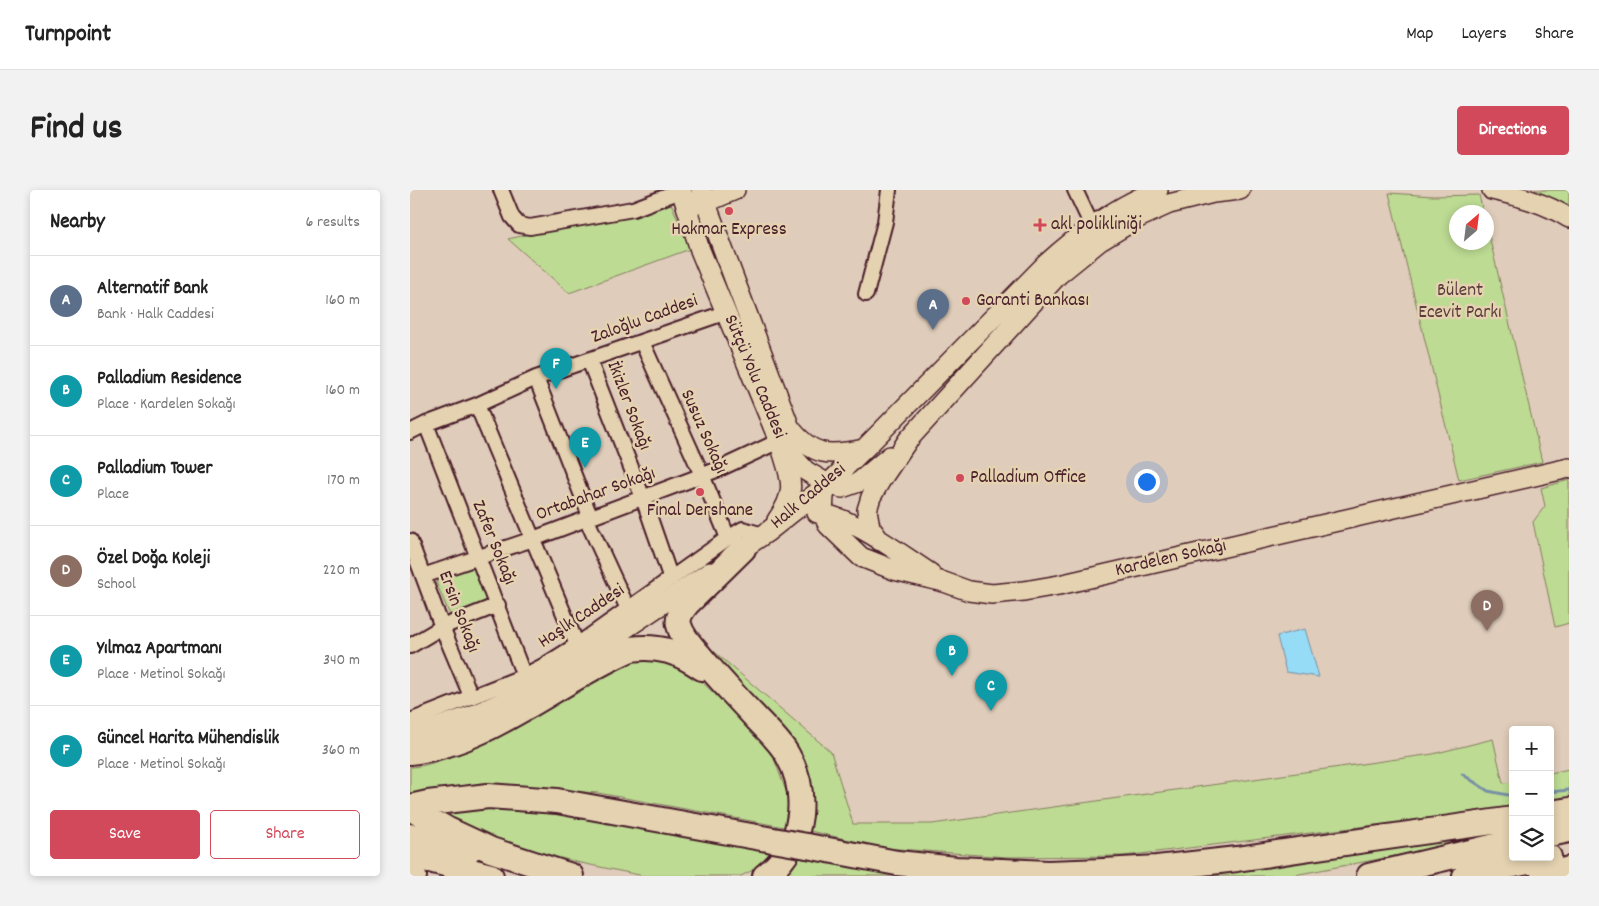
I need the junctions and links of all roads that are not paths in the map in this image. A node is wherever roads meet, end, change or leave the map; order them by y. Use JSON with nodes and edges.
{"nodes":[{"id":1,"x":501,"y":190,"type":"edge"},
{"id":2,"x":735,"y":190,"type":"edge"},
{"id":3,"x":889,"y":190,"type":"edge"},
{"id":4,"x":1075,"y":190,"type":"edge"},
{"id":5,"x":1158,"y":190,"type":"edge"},
{"id":6,"x":1240,"y":190,"type":"edge"},
{"id":7,"x":1492,"y":190,"type":"edge"},
{"id":8,"x":684,"y":194,"type":"edge"},
{"id":9,"x":703,"y":196,"type":"edge"},
{"id":10,"x":1569,"y":218,"type":"edge"},
{"id":11,"x":1092,"y":226,"type":"junction"},
{"id":12,"x":866,"y":294,"type":"dead end"},
{"id":13,"x":745,"y":305,"type":"junction"},
{"id":14,"x":727,"y":312,"type":"junction"},
{"id":15,"x":642,"y":342,"type":"junction"},
{"id":16,"x":590,"y":360,"type":"junction"},
{"id":17,"x":536,"y":378,"type":"junction"},
{"id":18,"x":476,"y":406,"type":"junction"},
{"id":19,"x":426,"y":424,"type":"junction"},
{"id":20,"x":410,"y":432,"type":"edge"},
{"id":21,"x":908,"y":440,"type":"junction"},
{"id":22,"x":779,"y":442,"type":"junction"},
{"id":23,"x":864,"y":450,"type":"junction"},
{"id":24,"x":1569,"y":468,"type":"edge"},
{"id":25,"x":702,"y":475,"type":"junction"},
{"id":26,"x":828,"y":484,"type":"junction"},
{"id":27,"x":643,"y":498,"type":"junction"},
{"id":28,"x":823,"y":514,"type":"junction"},
{"id":29,"x":788,"y":516,"type":"junction"},
{"id":30,"x":588,"y":517,"type":"junction"},
{"id":31,"x":765,"y":534,"type":"junction"},
{"id":32,"x":533,"y":539,"type":"junction"},
{"id":33,"x":410,"y":541,"type":"edge"},
{"id":34,"x":880,"y":541,"type":"junction"},
{"id":35,"x":736,"y":544,"type":"junction"},
{"id":36,"x":477,"y":557,"type":"junction"},
{"id":37,"x":418,"y":576,"type":"edge"},
{"id":38,"x":671,"y":579,"type":"junction"},
{"id":39,"x":944,"y":582,"type":"junction"},
{"id":40,"x":498,"y":605,"type":"junction"},
{"id":41,"x":628,"y":609,"type":"junction"},
{"id":42,"x":442,"y":627,"type":"junction"},
{"id":43,"x":577,"y":645,"type":"junction"},
{"id":44,"x":410,"y":646,"type":"edge"},
{"id":45,"x":524,"y":676,"type":"junction"},
{"id":46,"x":724,"y":684,"type":"junction"},
{"id":47,"x":471,"y":696,"type":"junction"},
{"id":48,"x":410,"y":721,"type":"edge"},
{"id":49,"x":410,"y":737,"type":"edge"},
{"id":50,"x":410,"y":752,"type":"edge"},
{"id":51,"x":410,"y":807,"type":"edge"},
{"id":52,"x":1569,"y":810,"type":"edge"},
{"id":53,"x":1554,"y":812,"type":"edge"},
{"id":54,"x":1509,"y":820,"type":"edge"},
{"id":55,"x":1569,"y":830,"type":"edge"},
{"id":56,"x":1554,"y":833,"type":"edge"},
{"id":57,"x":410,"y":836,"type":"edge"},
{"id":58,"x":1509,"y":843,"type":"edge"},
{"id":59,"x":1569,"y":853,"type":"edge"},
{"id":60,"x":410,"y":855,"type":"edge"},
{"id":61,"x":1554,"y":856,"type":"edge"},
{"id":62,"x":1532,"y":861,"type":"edge"},
{"id":63,"x":1408,"y":866,"type":"junction"},
{"id":64,"x":1569,"y":869,"type":"edge"},
{"id":65,"x":410,"y":875,"type":"edge"},
{"id":66,"x":414,"y":876,"type":"edge"},
{"id":67,"x":491,"y":876,"type":"edge"},
{"id":68,"x":570,"y":876,"type":"edge"},
{"id":69,"x":765,"y":876,"type":"edge"},
{"id":70,"x":1350,"y":876,"type":"edge"},
{"id":71,"x":1369,"y":876,"type":"edge"},
{"id":72,"x":1465,"y":876,"type":"edge"},
{"id":73,"x":1543,"y":876,"type":"edge"}],
"edges":[{"from":1,"to":8,"type":"street"},
{"from":2,"to":9,"type":"main road"},
{"from":3,"to":12,"type":"street"},
{"from":4,"to":11,"type":"street"},
{"from":5,"to":11,"type":"main road","name":"Halk Caddesi"},
{"from":6,"to":21,"type":"main road"},
{"from":7,"to":10,"type":"main road"},
{"from":8,"to":9,"type":"main road"},
{"from":8,"to":14,"type":"main road","name":"Sütçü Yolu Caddesi"},
{"from":9,"to":13,"type":"main road","name":"Sütçü Yolu Caddesi"},
{"from":11,"to":23,"type":"main road","name":"Halk Caddesi"},
{"from":13,"to":14,"type":"main road"},
{"from":13,"to":23,"type":"main road","name":"Sütçü Yolu Caddesi"},
{"from":14,"to":15,"type":"street","name":"Zaloğlu Caddesi"},
{"from":14,"to":22,"type":"main road","name":"Sütçü Yolu Caddesi"},
{"from":15,"to":16,"type":"street","name":"Zaloğlu Caddesi"},
{"from":15,"to":25,"type":"street","name":"Susuz Sokağı"},
{"from":16,"to":17,"type":"street","name":"Zaloğlu Caddesi"},
{"from":16,"to":27,"type":"street","name":"İkizler Sokağı"},
{"from":17,"to":18,"type":"street","name":"Zaloğlu Caddesi"},
{"from":17,"to":30,"type":"street"},
{"from":18,"to":19,"type":"street","name":"Zaloğlu Caddesi"},
{"from":18,"to":32,"type":"street"},
{"from":19,"to":20,"type":"street","name":"Zaloğlu Caddesi"},
{"from":19,"to":36,"type":"street","name":"Zafer Sokağı"},
{"from":21,"to":26,"type":"main road","name":"Sütçü Yolu Caddesi"},
{"from":21,"to":34,"type":"main road"},
{"from":22,"to":25,"type":"street","name":"Ortabahar Sokağı"},
{"from":22,"to":26,"type":"main road","name":"Sütçü Yolu Caddesi"},
{"from":22,"to":31,"type":"main road"},
{"from":23,"to":26,"type":"main road","name":"Halk Caddesi"},
{"from":24,"to":39,"type":"main road","name":"Kardelen Sokağı"},
{"from":25,"to":27,"type":"street","name":"Ortabahar Sokağı"},
{"from":25,"to":35,"type":"street","name":"Susuz Sokağı"},
{"from":26,"to":28,"type":"main road"},
{"from":26,"to":29,"type":"main road","name":"Halk Caddesi"},
{"from":27,"to":30,"type":"street","name":"Ortabahar Sokağı"},
{"from":27,"to":38,"type":"street","name":"İkizler Sokağı"},
{"from":28,"to":29,"type":"main road"},
{"from":28,"to":34,"type":"main road"},
{"from":28,"to":39,"type":"main road","name":"Kardelen Sokağı"},
{"from":29,"to":31,"type":"main road","name":"Halk Caddesi"},
{"from":30,"to":32,"type":"street","name":"Ortabahar Sokağı"},
{"from":30,"to":41,"type":"street"},
{"from":31,"to":35,"type":"main road","name":"Halk Caddesi"},
{"from":32,"to":36,"type":"street","name":"Ortabahar Sokağı"},
{"from":32,"to":43,"type":"street"},
{"from":33,"to":37,"type":"street","name":"Ersin Sokağı"},
{"from":34,"to":39,"type":"main road"},
{"from":35,"to":38,"type":"street","name":"Haşlk Caddesi"},
{"from":35,"to":46,"type":"highway"},
{"from":35,"to":49,"type":"main road","name":"Halk Caddesi"},
{"from":36,"to":37,"type":"street","name":"Ortabahar Sokağı"},
{"from":36,"to":40,"type":"street","name":"Zafer Sokağı"},
{"from":37,"to":42,"type":"street","name":"Ersin Sokağı"},
{"from":38,"to":41,"type":"street","name":"Haşlk Caddesi"},
{"from":40,"to":42,"type":"street"},
{"from":40,"to":45,"type":"street","name":"Zafer Sokağı"},
{"from":41,"to":43,"type":"street","name":"Haşlk Caddesi"},
{"from":42,"to":44,"type":"street"},
{"from":42,"to":47,"type":"street","name":"Ersin Sokağı"},
{"from":43,"to":45,"type":"street","name":"Haşlk Caddesi"},
{"from":45,"to":47,"type":"street","name":"Haşlk Caddesi"},
{"from":46,"to":50,"type":"highway"},
{"from":46,"to":69,"type":"highway"},
{"from":47,"to":48,"type":"street","name":"Haşlk Caddesi"},
{"from":51,"to":54,"type":"highway","bridge":true},
{"from":51,"to":68,"type":"highway"},
{"from":52,"to":53,"type":"highway"},
{"from":55,"to":56,"type":"highway"},
{"from":57,"to":68,"type":"highway"},
{"from":58,"to":63,"type":"highway"},
{"from":59,"to":61,"type":"highway"},
{"from":60,"to":67,"type":"highway"},
{"from":62,"to":72,"type":"highway"},
{"from":63,"to":70,"type":"highway"},
{"from":63,"to":71,"type":"highway"},
{"from":64,"to":73,"type":"highway"},
{"from":65,"to":66,"type":"highway"}]}
